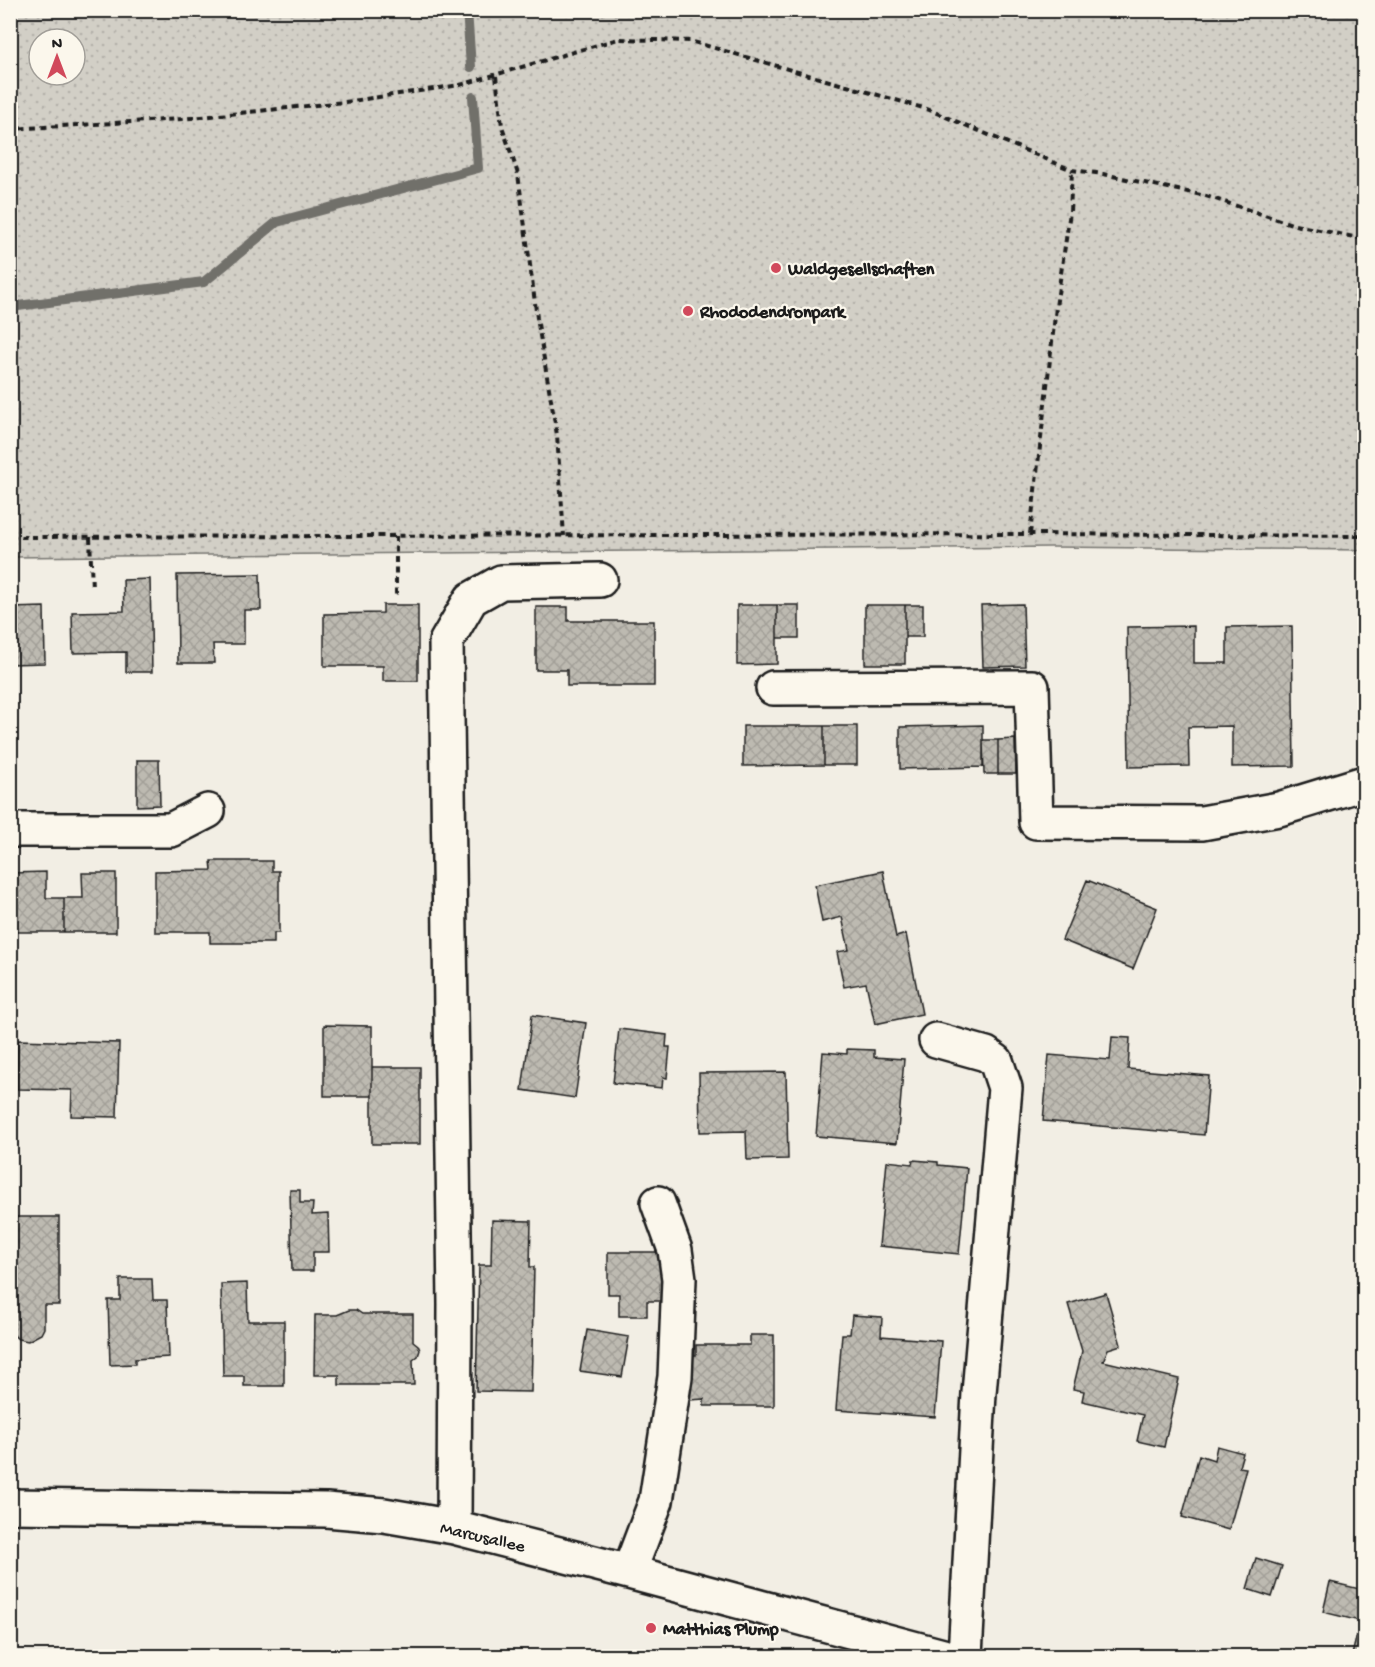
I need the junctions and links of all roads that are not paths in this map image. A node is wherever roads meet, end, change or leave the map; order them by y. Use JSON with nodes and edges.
{"nodes":[{"id":1,"x":600,"y":580,"type":"dead end"},
{"id":2,"x":772,"y":688,"type":"dead end"},
{"id":3,"x":1365,"y":783,"type":"edge"},
{"id":4,"x":208,"y":811,"type":"dead end"},
{"id":5,"x":10,"y":830,"type":"edge"},
{"id":6,"x":936,"y":1040,"type":"dead end"},
{"id":7,"x":658,"y":1203,"type":"dead end"},
{"id":8,"x":10,"y":1506,"type":"edge"},
{"id":9,"x":454,"y":1527,"type":"junction"},
{"id":10,"x":628,"y":1572,"type":"junction"},
{"id":11,"x":943,"y":1656,"type":"edge"},
{"id":12,"x":965,"y":1656,"type":"edge"}],
"edges":[{"from":1,"to":9,"type":"street"},
{"from":2,"to":3,"type":"street"},
{"from":4,"to":5,"type":"street"},
{"from":6,"to":12,"type":"street"},
{"from":7,"to":10,"type":"street"},
{"from":8,"to":9,"type":"street","name":"Marcusallee"},
{"from":9,"to":10,"type":"street","name":"Marcusallee"},
{"from":10,"to":11,"type":"street","name":"Marcusallee"}]}
